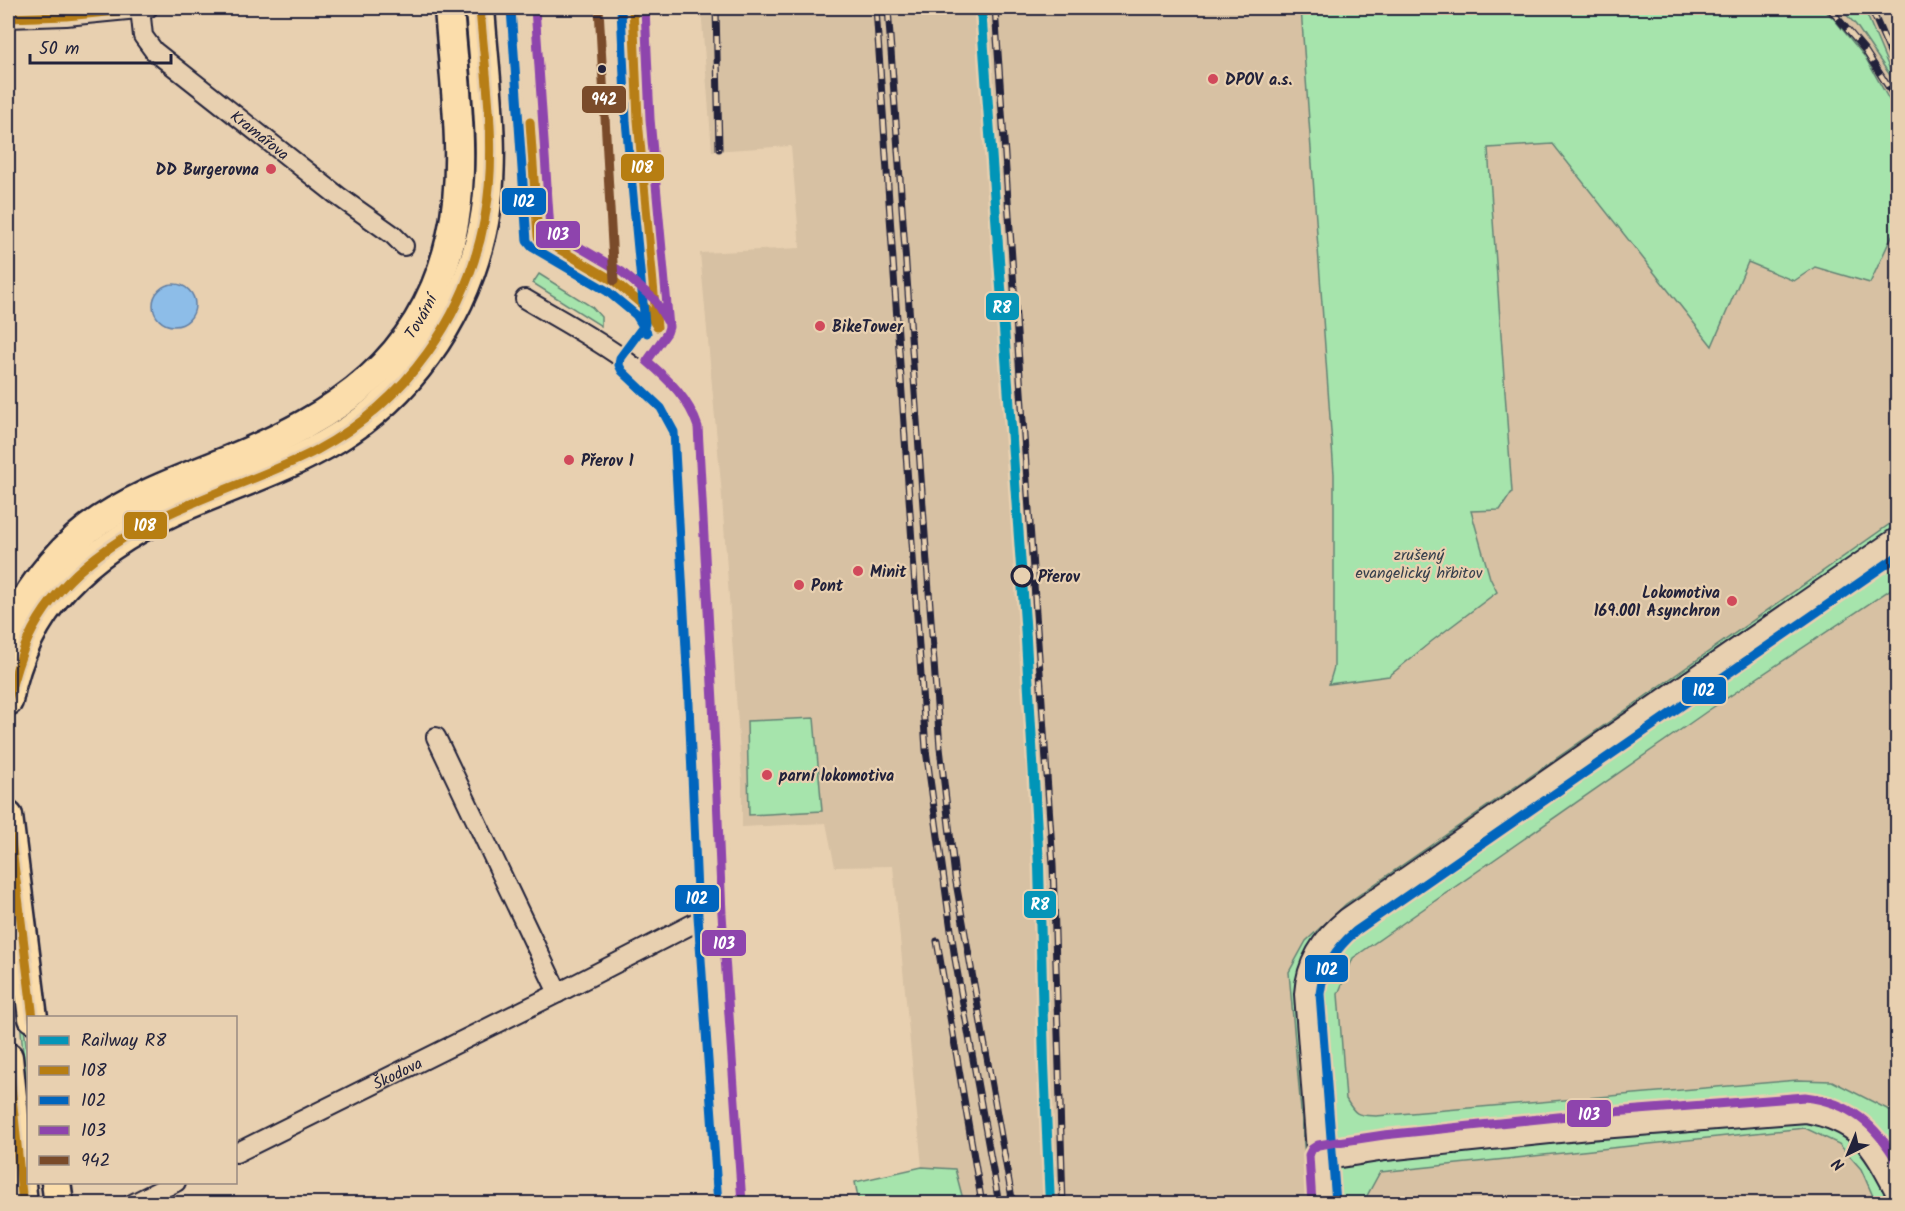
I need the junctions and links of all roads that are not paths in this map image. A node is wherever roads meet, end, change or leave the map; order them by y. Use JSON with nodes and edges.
{"nodes":[{"id":1,"x":144,"y":8,"type":"edge"},
{"id":2,"x":449,"y":8,"type":"edge"},
{"id":3,"x":480,"y":8,"type":"edge"},
{"id":4,"x":8,"y":18,"type":"edge"},
{"id":5,"x":404,"y":246,"type":"dead end"},
{"id":6,"x":525,"y":299,"type":"dead end"},
{"id":7,"x":168,"y":499,"type":"junction"},
{"id":8,"x":1898,"y":541,"type":"edge"},
{"id":9,"x":8,"y":635,"type":"edge"},
{"id":10,"x":8,"y":701,"type":"edge"},
{"id":11,"x":436,"y":737,"type":"dead end"},
{"id":12,"x":8,"y":816,"type":"edge"},
{"id":13,"x":710,"y":915,"type":"junction"},
{"id":14,"x":558,"y":993,"type":"junction"},
{"id":15,"x":33,"y":1016,"type":"edge"},
{"id":16,"x":8,"y":1057,"type":"edge"},
{"id":17,"x":13,"y":1122,"type":"junction"},
{"id":18,"x":237,"y":1153,"type":"edge"},
{"id":19,"x":1321,"y":1157,"type":"junction"},
{"id":20,"x":8,"y":1166,"type":"edge"},
{"id":21,"x":56,"y":1184,"type":"edge"},
{"id":22,"x":172,"y":1184,"type":"edge"},
{"id":23,"x":1898,"y":1189,"type":"edge"},
{"id":24,"x":23,"y":1203,"type":"edge"},
{"id":25,"x":59,"y":1203,"type":"edge"},
{"id":26,"x":132,"y":1203,"type":"edge"},
{"id":27,"x":730,"y":1203,"type":"edge"},
{"id":28,"x":1324,"y":1203,"type":"edge"}],
"edges":[{"from":1,"to":4,"type":"street"},
{"from":1,"to":5,"type":"street","name":"Kramářova"},
{"from":2,"to":7,"type":"main road","name":"Tovární"},
{"from":3,"to":7,"type":"main road","name":"Tovární"},
{"from":6,"to":13,"type":"street"},
{"from":7,"to":9,"type":"main road"},
{"from":7,"to":10,"type":"main road"},
{"from":8,"to":19,"type":"main road"},
{"from":11,"to":14,"type":"street"},
{"from":12,"to":15,"type":"main road"},
{"from":13,"to":14,"type":"street","name":"Škodova"},
{"from":13,"to":27,"type":"street"},
{"from":14,"to":18,"type":"street","name":"Škodova"},
{"from":16,"to":17,"type":"main road"},
{"from":17,"to":20,"type":"main road"},
{"from":17,"to":24,"type":"main road"},
{"from":19,"to":23,"type":"main road"},
{"from":19,"to":28,"type":"main road"},
{"from":21,"to":25,"type":"main road"},
{"from":22,"to":26,"type":"street"}]}
